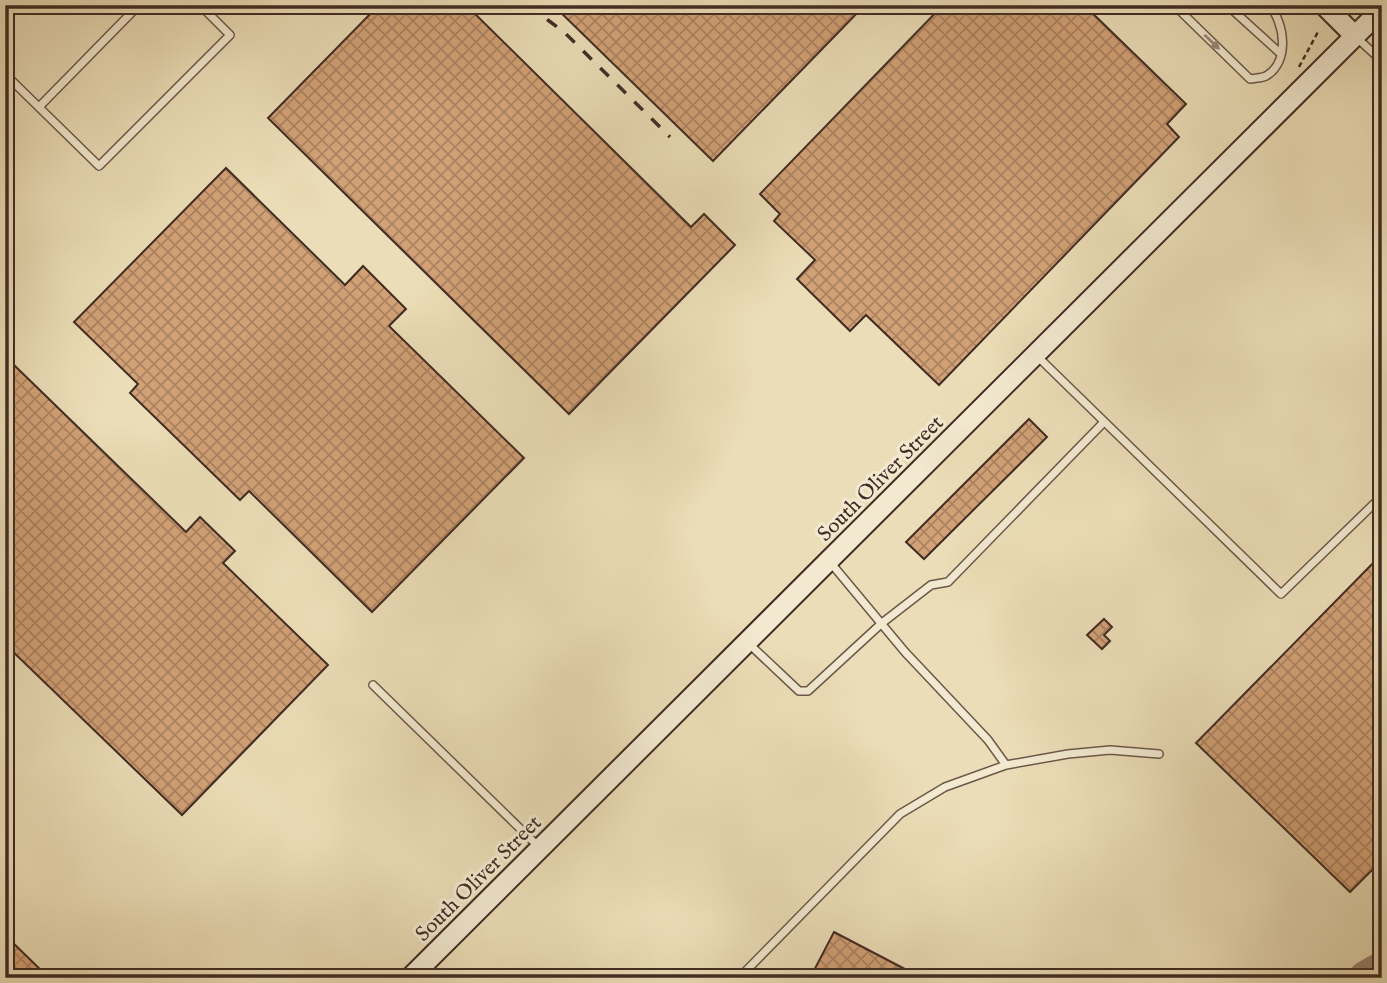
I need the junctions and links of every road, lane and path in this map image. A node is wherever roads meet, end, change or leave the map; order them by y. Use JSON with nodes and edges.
{"nodes":[{"id":1,"x":139,"y":5,"type":"edge"},
{"id":2,"x":200,"y":5,"type":"edge"},
{"id":3,"x":1174,"y":5,"type":"edge"},
{"id":4,"x":1227,"y":5,"type":"edge"},
{"id":5,"x":1324,"y":5,"type":"edge"},
{"id":6,"x":1272,"y":8,"type":"edge"},
{"id":7,"x":1382,"y":9,"type":"edge"},
{"id":8,"x":1355,"y":36,"type":"junction"},
{"id":9,"x":1281,"y":54,"type":"junction"},
{"id":10,"x":1382,"y":61,"type":"edge"},
{"id":11,"x":5,"y":74,"type":"edge"},
{"id":12,"x":39,"y":107,"type":"junction"},
{"id":13,"x":1035,"y":355,"type":"junction"},
{"id":14,"x":1103,"y":423,"type":"junction"},
{"id":15,"x":1382,"y":496,"type":"edge"},
{"id":16,"x":829,"y":561,"type":"junction"},
{"id":17,"x":882,"y":623,"type":"junction"},
{"id":18,"x":747,"y":642,"type":"junction"},
{"id":19,"x":373,"y":685,"type":"dead end"},
{"id":20,"x":1159,"y":754,"type":"dead end"},
{"id":21,"x":1006,"y":765,"type":"junction"},
{"id":22,"x":540,"y":848,"type":"junction"},
{"id":23,"x":410,"y":978,"type":"edge"},
{"id":24,"x":739,"y":978,"type":"edge"}],
"edges":[{"from":1,"to":12,"type":"lane"},
{"from":2,"to":12,"type":"lane"},
{"from":3,"to":9,"type":"lane","one_way":true},
{"from":4,"to":9,"type":"lane"},
{"from":5,"to":8,"type":"main road"},
{"from":6,"to":9,"type":"lane"},
{"from":7,"to":8,"type":"main road","name":"South Oliver Street"},
{"from":8,"to":10,"type":"lane"},
{"from":8,"to":13,"type":"main road","name":"South Oliver Street"},
{"from":11,"to":12,"type":"lane"},
{"from":13,"to":14,"type":"lane"},
{"from":13,"to":16,"type":"main road","name":"South Oliver Street"},
{"from":14,"to":15,"type":"lane"},
{"from":14,"to":17,"type":"lane"},
{"from":16,"to":17,"type":"lane"},
{"from":16,"to":18,"type":"main road","name":"South Oliver Street"},
{"from":17,"to":18,"type":"lane"},
{"from":17,"to":21,"type":"lane"},
{"from":18,"to":22,"type":"main road","name":"South Oliver Street"},
{"from":19,"to":22,"type":"lane"},
{"from":20,"to":21,"type":"lane"},
{"from":21,"to":24,"type":"lane"},
{"from":22,"to":23,"type":"main road","name":"South Oliver Street"}]}
